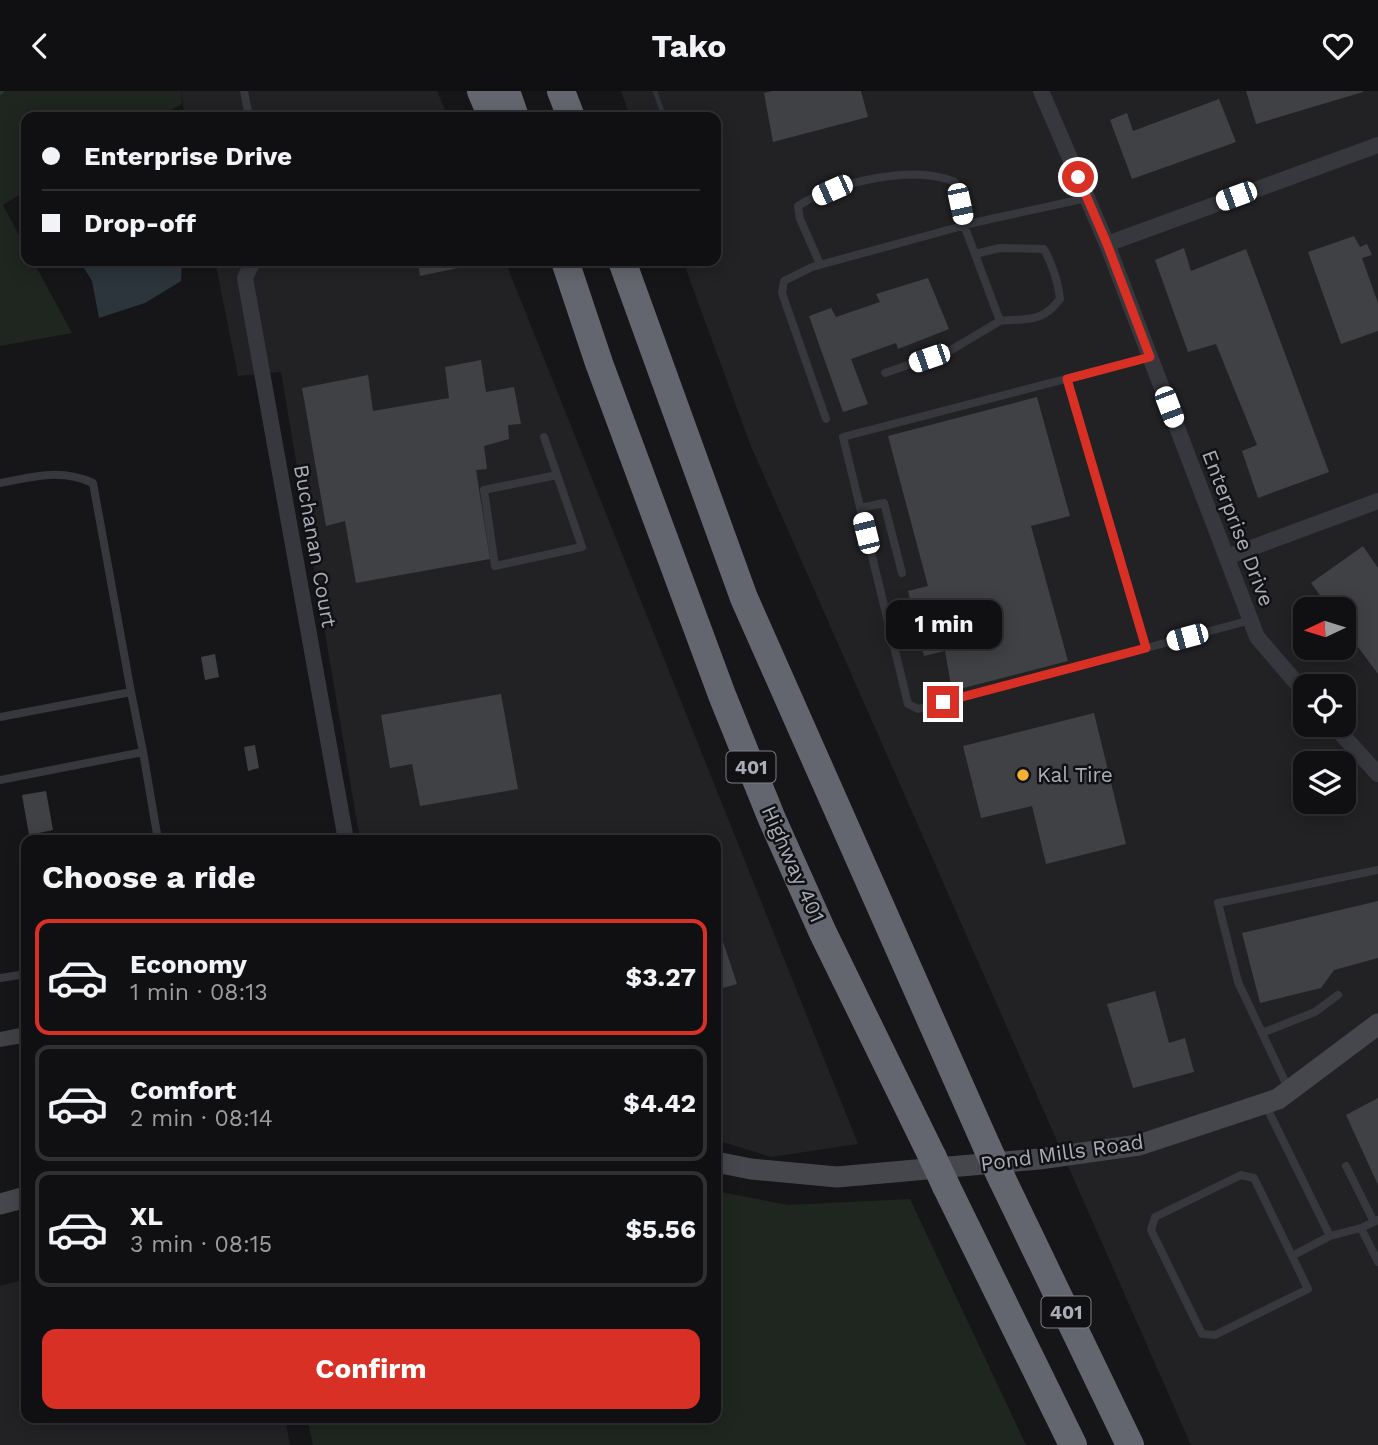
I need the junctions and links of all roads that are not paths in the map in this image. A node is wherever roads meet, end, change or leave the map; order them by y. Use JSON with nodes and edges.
{"nodes":[{"id":1,"x":243,"y":91,"type":"edge"},
{"id":2,"x":481,"y":91,"type":"edge"},
{"id":3,"x":506,"y":91,"type":"edge"},
{"id":4,"x":1041,"y":91,"type":"edge"},
{"id":5,"x":247,"y":112,"type":"edge"},
{"id":6,"x":490,"y":112,"type":"edge"},
{"id":7,"x":513,"y":112,"type":"edge"},
{"id":8,"x":1378,"y":145,"type":"edge"},
{"id":9,"x":1087,"y":198,"type":"junction"},
{"id":10,"x":964,"y":225,"type":"junction"},
{"id":11,"x":1107,"y":244,"type":"junction"},
{"id":12,"x":975,"y":254,"type":"junction"},
{"id":13,"x":820,"y":264,"type":"junction"},
{"id":14,"x":251,"y":266,"type":"edge"},
{"id":15,"x":554,"y":266,"type":"edge"},
{"id":16,"x":567,"y":266,"type":"edge"},
{"id":17,"x":624,"y":266,"type":"edge"},
{"id":18,"x":1000,"y":321,"type":"junction"},
{"id":19,"x":1150,"y":357,"type":"junction"},
{"id":20,"x":599,"y":363,"type":"junction"},
{"id":21,"x":885,"y":373,"type":"dead end"},
{"id":22,"x":1067,"y":379,"type":"junction"},
{"id":23,"x":826,"y":419,"type":"dead end"},
{"id":24,"x":544,"y":437,"type":"dead end"},
{"id":25,"x":557,"y":475,"type":"junction"},
{"id":26,"x":0,"y":483,"type":"edge"},
{"id":27,"x":1378,"y":501,"type":"edge"},
{"id":28,"x":860,"y":508,"type":"junction"},
{"id":29,"x":1227,"y":557,"type":"junction"},
{"id":30,"x":902,"y":573,"type":"dead end"},
{"id":31,"x":1251,"y":620,"type":"junction"},
{"id":32,"x":1146,"y":648,"type":"junction"},
{"id":33,"x":1293,"y":679,"type":"edge"},
{"id":34,"x":131,"y":692,"type":"junction"},
{"id":35,"x":0,"y":717,"type":"edge"},
{"id":36,"x":1344,"y":737,"type":"edge"},
{"id":37,"x":143,"y":752,"type":"junction"},
{"id":38,"x":1378,"y":774,"type":"edge"},
{"id":39,"x":0,"y":780,"type":"edge"},
{"id":40,"x":157,"y":835,"type":"edge"},
{"id":41,"x":345,"y":835,"type":"edge"},
{"id":42,"x":1378,"y":870,"type":"edge"},
{"id":43,"x":21,"y":975,"type":"edge"},
{"id":44,"x":0,"y":978,"type":"edge"},
{"id":45,"x":1338,"y":995,"type":"dead end"},
{"id":46,"x":1378,"y":1024,"type":"edge"},
{"id":47,"x":1262,"y":1033,"type":"junction"},
{"id":48,"x":1289,"y":1090,"type":"junction"},
{"id":49,"x":1265,"y":1103,"type":"junction"},
{"id":50,"x":721,"y":1163,"type":"edge"},
{"id":51,"x":1346,"y":1165,"type":"dead end"},
{"id":52,"x":21,"y":1198,"type":"edge"},
{"id":53,"x":0,"y":1203,"type":"edge"},
{"id":54,"x":1376,"y":1221,"type":"edge"},
{"id":55,"x":1361,"y":1228,"type":"junction"},
{"id":56,"x":1330,"y":1236,"type":"junction"},
{"id":57,"x":1292,"y":1256,"type":"junction"},
{"id":58,"x":1378,"y":1262,"type":"edge"},
{"id":59,"x":1073,"y":1445,"type":"edge"},
{"id":60,"x":1130,"y":1445,"type":"edge"}],
"edges":[{"from":1,"to":5,"type":"lane"},
{"from":2,"to":6,"type":"highway"},
{"from":3,"to":7,"type":"highway"},
{"from":4,"to":9,"type":"street","name":"Enterprise Drive"},
{"from":8,"to":11,"type":"street"},
{"from":9,"to":10,"type":"lane"},
{"from":9,"to":11,"type":"street","name":"Enterprise Drive"},
{"from":10,"to":12,"type":"lane"},
{"from":10,"to":13,"type":"lane"},
{"from":10,"to":13,"type":"lane"},
{"from":11,"to":19,"type":"street","name":"Enterprise Drive"},
{"from":12,"to":18,"type":"lane"},
{"from":12,"to":18,"type":"lane"},
{"from":13,"to":23,"type":"lane"},
{"from":14,"to":41,"type":"street","name":"Buchanan Court"},
{"from":15,"to":20,"type":"highway"},
{"from":16,"to":20,"type":"highway","name":"Highway 401","number":"401"},
{"from":17,"to":60,"type":"highway","number":"401","bridge":true},
{"from":18,"to":21,"type":"lane"},
{"from":19,"to":22,"type":"lane"},
{"from":19,"to":29,"type":"street","name":"Enterprise Drive"},
{"from":20,"to":59,"type":"highway","name":"Highway 401","number":"401","bridge":true},
{"from":22,"to":28,"type":"lane"},
{"from":22,"to":32,"type":"lane"},
{"from":24,"to":25,"type":"lane"},
{"from":25,"to":25,"type":"lane"},
{"from":26,"to":34,"type":"lane"},
{"from":27,"to":29,"type":"street"},
{"from":28,"to":30,"type":"lane"},
{"from":28,"to":32,"type":"lane"},
{"from":29,"to":31,"type":"street","name":"Enterprise Drive"},
{"from":31,"to":32,"type":"lane"},
{"from":31,"to":33,"type":"street","name":"Enterprise Drive"},
{"from":34,"to":35,"type":"lane"},
{"from":34,"to":37,"type":"lane"},
{"from":36,"to":38,"type":"street"},
{"from":37,"to":39,"type":"lane"},
{"from":37,"to":40,"type":"lane"},
{"from":42,"to":47,"type":"lane"},
{"from":43,"to":44,"type":"lane"},
{"from":45,"to":47,"type":"lane"},
{"from":46,"to":48,"type":"main road","name":"Pond Mills Road"},
{"from":47,"to":48,"type":"lane"},
{"from":48,"to":49,"type":"main road","name":"Pond Mills Road"},
{"from":49,"to":50,"type":"main road","name":"Pond Mills Road"},
{"from":49,"to":56,"type":"lane"},
{"from":51,"to":54,"type":"lane"},
{"from":52,"to":53,"type":"main road"},
{"from":54,"to":55,"type":"lane"},
{"from":55,"to":56,"type":"lane"},
{"from":55,"to":58,"type":"lane"},
{"from":56,"to":57,"type":"lane"},
{"from":57,"to":57,"type":"lane"}]}
